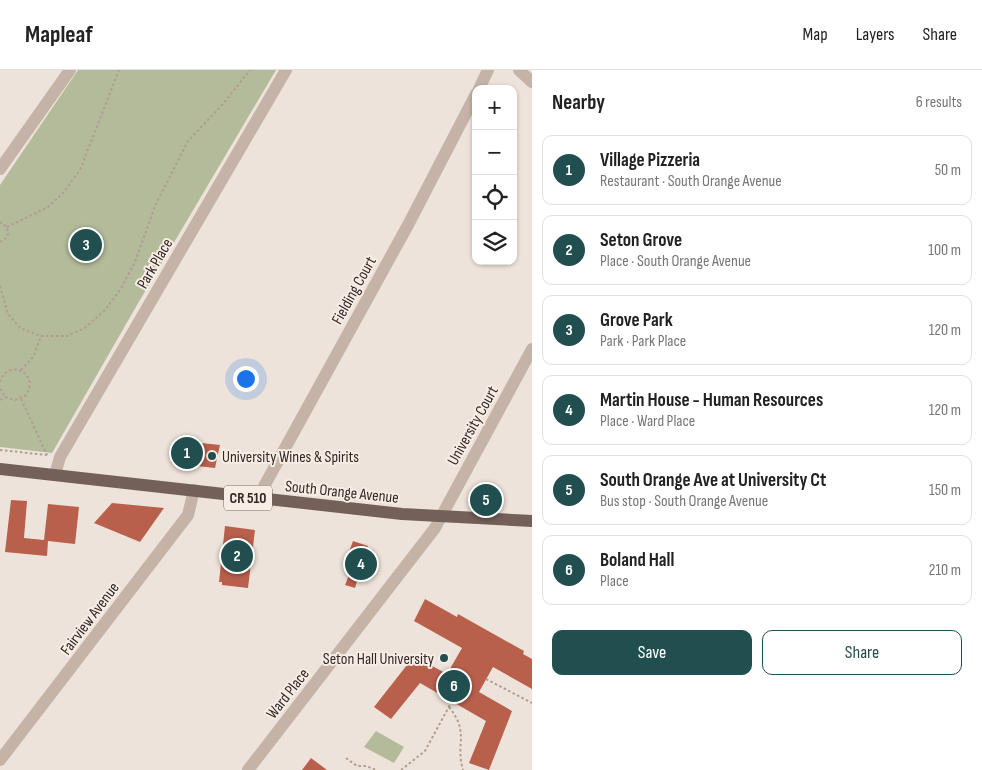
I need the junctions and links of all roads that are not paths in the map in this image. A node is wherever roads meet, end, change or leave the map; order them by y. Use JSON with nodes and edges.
{"nodes":[{"id":1,"x":70,"y":70,"type":"edge"},
{"id":2,"x":286,"y":70,"type":"edge"},
{"id":3,"x":488,"y":70,"type":"edge"},
{"id":4,"x":519,"y":70,"type":"edge"},
{"id":5,"x":532,"y":82,"type":"edge"},
{"id":6,"x":481,"y":85,"type":"edge"},
{"id":7,"x":472,"y":102,"type":"edge"},
{"id":8,"x":0,"y":169,"type":"edge"},
{"id":9,"x":532,"y":349,"type":"edge"},
{"id":10,"x":0,"y":469,"type":"edge"},
{"id":11,"x":55,"y":475,"type":"junction"},
{"id":12,"x":194,"y":490,"type":"junction"},
{"id":13,"x":256,"y":499,"type":"junction"},
{"id":14,"x":441,"y":517,"type":"junction"},
{"id":15,"x":532,"y":521,"type":"edge"},
{"id":16,"x":0,"y":760,"type":"edge"},
{"id":17,"x":248,"y":770,"type":"edge"}],
"edges":[{"from":1,"to":8,"type":"street"},
{"from":2,"to":11,"type":"street","name":"Park Place"},
{"from":3,"to":6,"type":"street"},
{"from":4,"to":5,"type":"street"},
{"from":7,"to":13,"type":"street","name":"Fielding Court"},
{"from":9,"to":14,"type":"street","name":"University Court"},
{"from":10,"to":11,"type":"main road","name":"South Orange Avenue","number":"CR 510"},
{"from":11,"to":12,"type":"main road","name":"South Orange Avenue","number":"CR 510"},
{"from":12,"to":13,"type":"main road","name":"South Orange Avenue","number":"CR 510"},
{"from":12,"to":16,"type":"street","name":"Fairview Avenue"},
{"from":13,"to":14,"type":"main road","name":"South Orange Avenue","number":"CR 510"},
{"from":14,"to":15,"type":"main road","name":"South Orange Avenue","number":"CR 510"},
{"from":14,"to":17,"type":"street","name":"Ward Place"}]}
